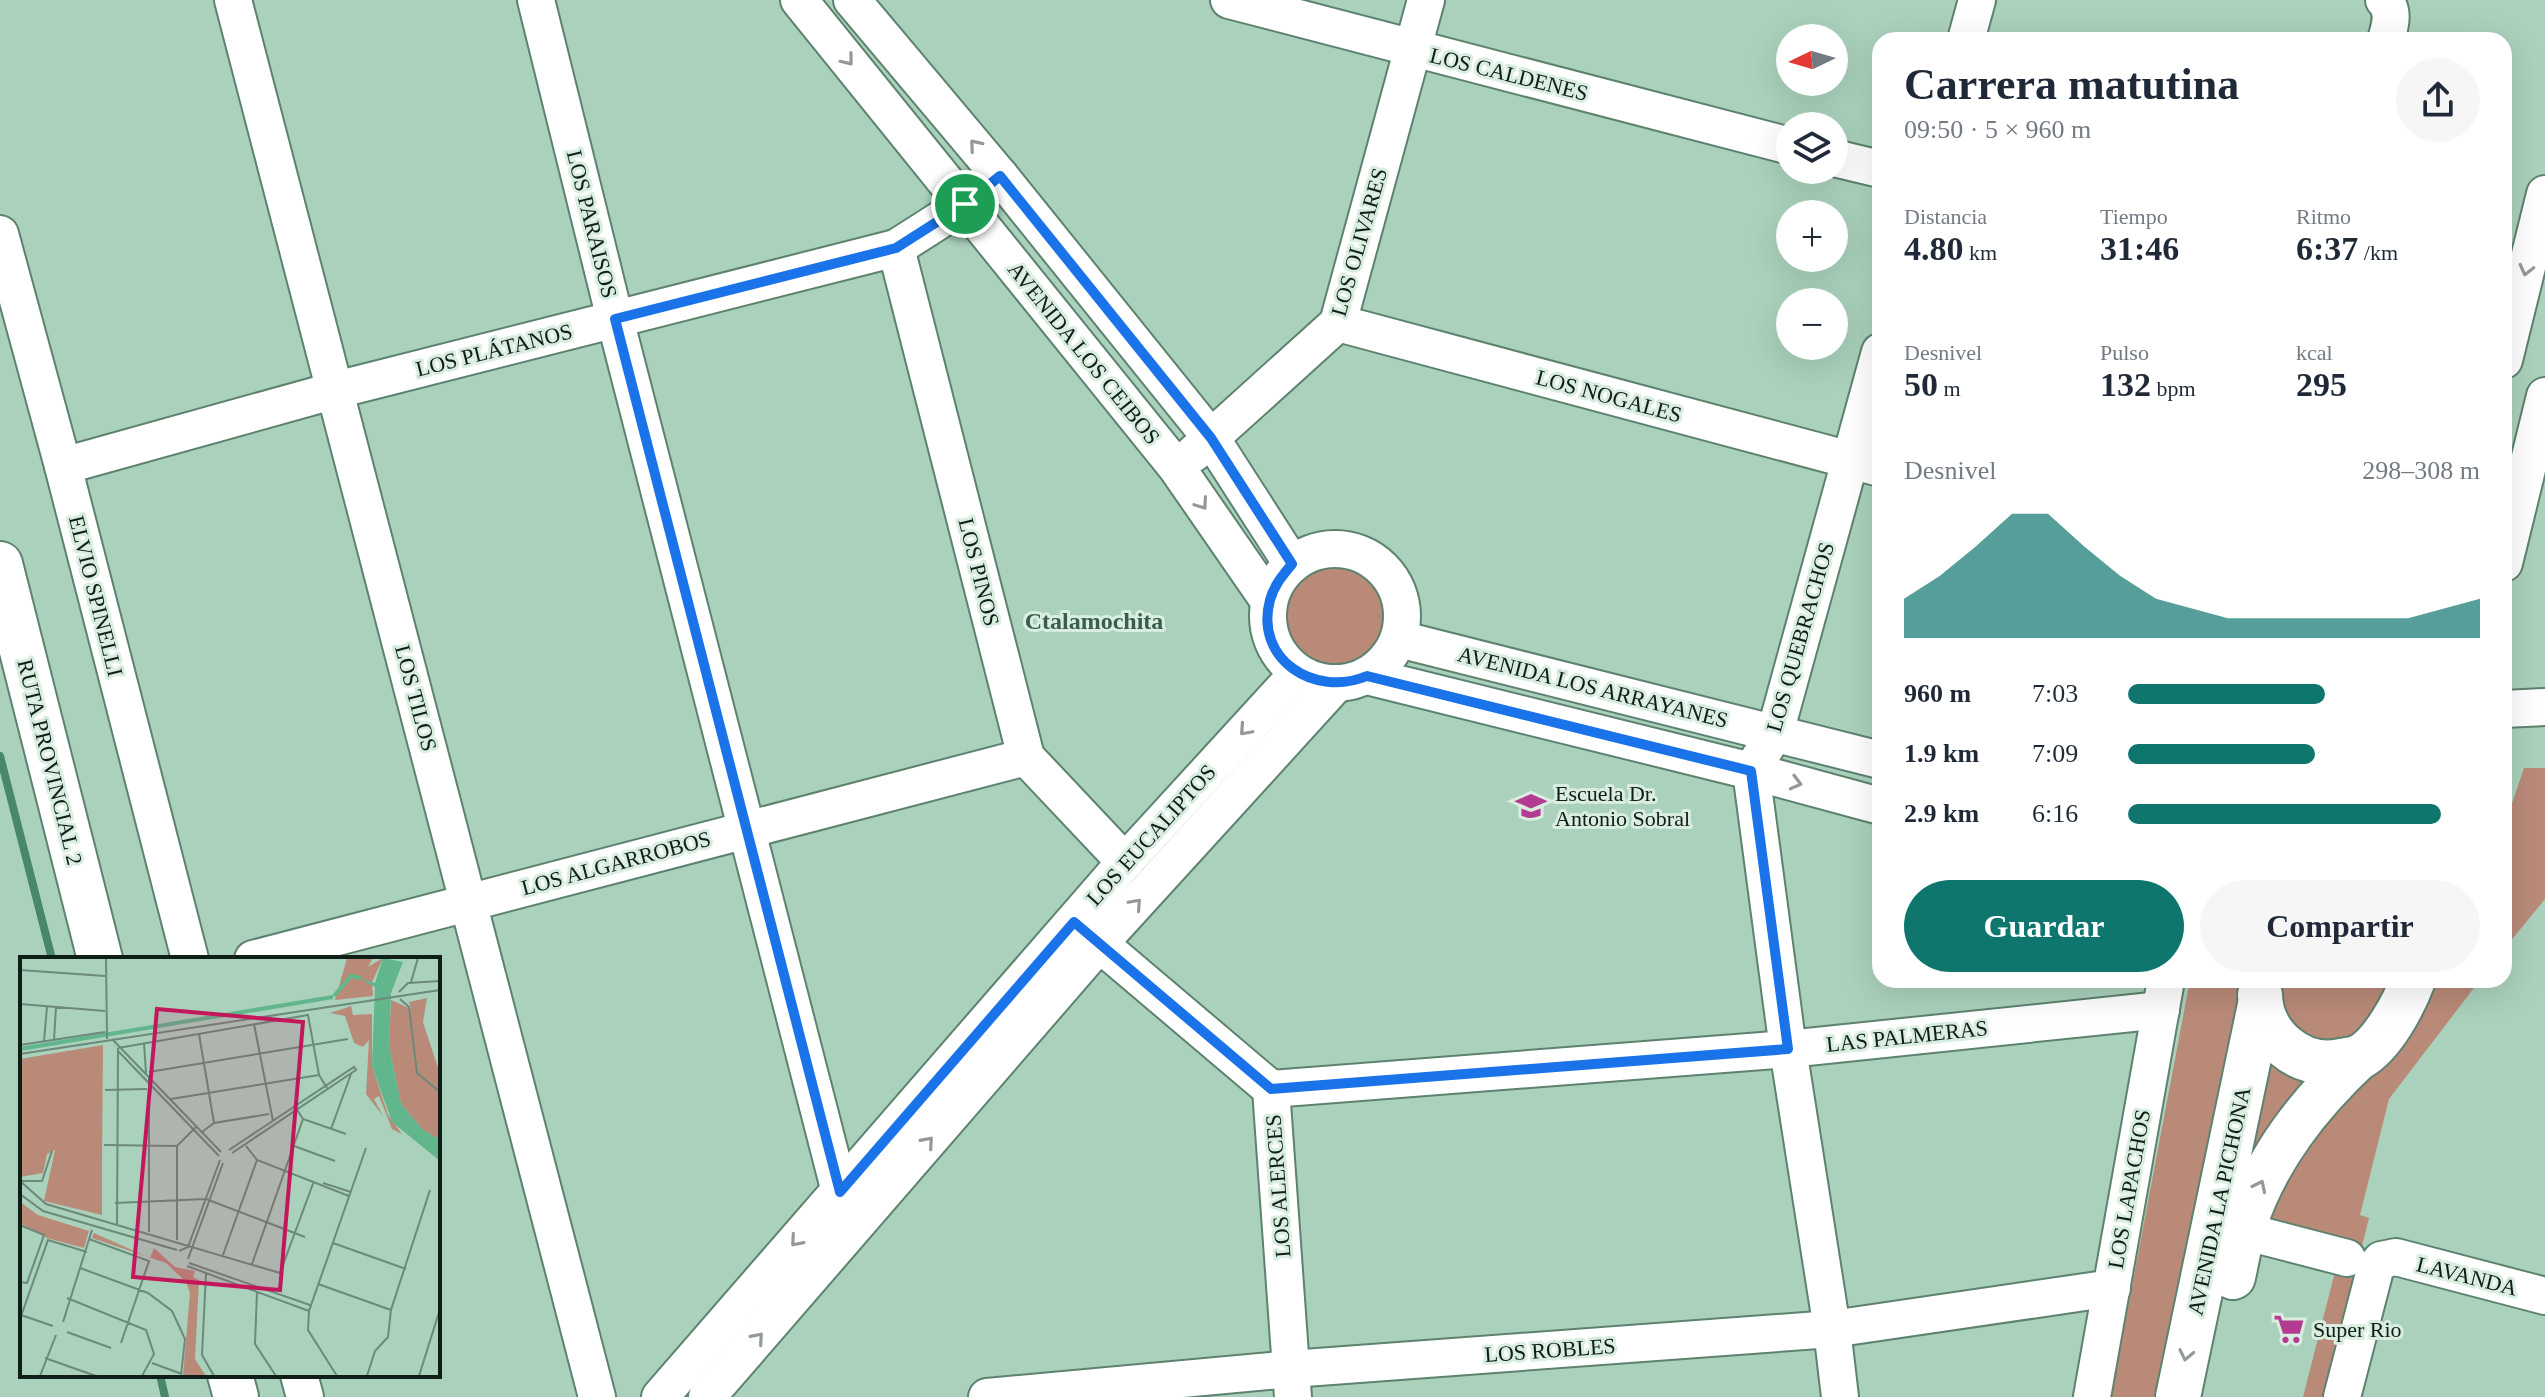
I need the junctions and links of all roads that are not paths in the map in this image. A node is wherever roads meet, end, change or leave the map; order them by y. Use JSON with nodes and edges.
{"nodes":[{"id":1,"x":233,"y":0,"type":"edge"},
{"id":2,"x":536,"y":0,"type":"edge"},
{"id":3,"x":852,"y":0,"type":"edge"},
{"id":4,"x":1229,"y":0,"type":"edge"},
{"id":5,"x":1426,"y":0,"type":"edge"},
{"id":6,"x":1977,"y":0,"type":"edge"},
{"id":7,"x":2386,"y":1,"type":"edge"},
{"id":8,"x":807,"y":3,"type":"edge"},
{"id":9,"x":1968,"y":32,"type":"edge"},
{"id":10,"x":2388,"y":32,"type":"edge"},
{"id":11,"x":1413,"y":49,"type":"junction"},
{"id":12,"x":1776,"y":142,"type":"edge"},
{"id":13,"x":1848,"y":161,"type":"edge"},
{"id":14,"x":1872,"y":167,"type":"edge"},
{"id":15,"x":1000,"y":176,"type":"junction"},
{"id":16,"x":965,"y":204,"type":"junction"},
{"id":17,"x":2543,"y":211,"type":"edge"},
{"id":18,"x":0,"y":234,"type":"edge"},
{"id":19,"x":896,"y":248,"type":"junction"},
{"id":20,"x":615,"y":319,"type":"junction"},
{"id":21,"x":1338,"y":323,"type":"junction"},
{"id":22,"x":2512,"y":329,"type":"edge"},
{"id":23,"x":336,"y":390,"type":"junction"},
{"id":24,"x":2545,"y":396,"type":"edge"},
{"id":25,"x":1872,"y":412,"type":"edge"},
{"id":26,"x":1211,"y":438,"type":"junction"},
{"id":27,"x":1865,"y":465,"type":"edge"},
{"id":28,"x":63,"y":466,"type":"junction"},
{"id":29,"x":1177,"y":468,"type":"junction"},
{"id":30,"x":2512,"y":530,"type":"edge"},
{"id":31,"x":0,"y":564,"type":"edge"},
{"id":32,"x":1292,"y":564,"type":"junction"},
{"id":33,"x":1269,"y":601,"type":"junction"},
{"id":34,"x":1399,"y":639,"type":"junction"},
{"id":35,"x":1298,"y":673,"type":"junction"},
{"id":36,"x":1352,"y":680,"type":"junction"},
{"id":37,"x":2545,"y":707,"type":"edge"},
{"id":38,"x":2512,"y":709,"type":"edge"},
{"id":39,"x":1775,"y":733,"type":"junction"},
{"id":40,"x":1026,"y":757,"type":"junction"},
{"id":41,"x":1872,"y":758,"type":"edge"},
{"id":42,"x":1751,"y":771,"type":"junction"},
{"id":43,"x":1872,"y":804,"type":"edge"},
{"id":44,"x":747,"y":829,"type":"junction"},
{"id":45,"x":1125,"y":862,"type":"junction"},
{"id":46,"x":78,"y":872,"type":"junction"},
{"id":47,"x":470,"y":901,"type":"junction"},
{"id":48,"x":1087,"y":932,"type":"junction"},
{"id":49,"x":99,"y":957,"type":"edge"},
{"id":50,"x":123,"y":957,"type":"edge"},
{"id":51,"x":189,"y":957,"type":"edge"},
{"id":52,"x":260,"y":957,"type":"edge"},
{"id":53,"x":2260,"y":988,"type":"edge"},
{"id":54,"x":2260,"y":988,"type":"edge"},
{"id":55,"x":2409,"y":988,"type":"edge"},
{"id":56,"x":2163,"y":995,"type":"edge"},
{"id":57,"x":1788,"y":1049,"type":"junction"},
{"id":58,"x":2359,"y":1057,"type":"junction"},
{"id":59,"x":1271,"y":1089,"type":"junction"},
{"id":60,"x":840,"y":1192,"type":"junction"},
{"id":61,"x":2243,"y":1231,"type":"junction"},
{"id":62,"x":2347,"y":1258,"type":"dead end"},
{"id":63,"x":2112,"y":1288,"type":"junction"},
{"id":64,"x":2545,"y":1296,"type":"edge"},
{"id":65,"x":1832,"y":1329,"type":"junction"},
{"id":66,"x":205,"y":1377,"type":"edge"},
{"id":67,"x":231,"y":1377,"type":"edge"},
{"id":68,"x":300,"y":1377,"type":"edge"},
{"id":69,"x":1292,"y":1383,"type":"edge"},
{"id":70,"x":210,"y":1397,"type":"edge"},
{"id":71,"x":236,"y":1397,"type":"edge"},
{"id":72,"x":305,"y":1397,"type":"edge"},
{"id":73,"x":597,"y":1397,"type":"edge"},
{"id":74,"x":660,"y":1397,"type":"edge"},
{"id":75,"x":707,"y":1397,"type":"edge"},
{"id":76,"x":987,"y":1397,"type":"edge"},
{"id":77,"x":1840,"y":1397,"type":"edge"},
{"id":78,"x":2092,"y":1397,"type":"edge"},
{"id":79,"x":2178,"y":1397,"type":"edge"},
{"id":80,"x":2209,"y":1397,"type":"edge"},
{"id":81,"x":2342,"y":1397,"type":"edge"}],
"edges":[{"from":1,"to":23,"type":"street","name":"LOS TILOS"},
{"from":2,"to":20,"type":"street","name":"LOS PARAISOS"},
{"from":15,"to":3,"type":"street","name":"AVENIDA LOS CEIBOS","one_way":true},
{"from":4,"to":11,"type":"street","name":"LOS CALDENES"},
{"from":5,"to":11,"type":"street","name":"LOS OLIVARES"},
{"from":6,"to":9,"type":"street"},
{"from":7,"to":10,"type":"street"},
{"from":8,"to":16,"type":"street","name":"AVENIDA LOS CEIBOS","one_way":true},
{"from":11,"to":12,"type":"street","name":"LOS CALDENES"},
{"from":11,"to":21,"type":"street","name":"LOS OLIVARES"},
{"from":13,"to":14,"type":"street"},
{"from":15,"to":16,"type":"street","name":"LOS PLÁTANOS"},
{"from":15,"to":26,"type":"street","name":"AVENIDA LOS CEIBOS"},
{"from":16,"to":19,"type":"street","name":"LOS PLÁTANOS"},
{"from":16,"to":29,"type":"street","name":"AVENIDA LOS CEIBOS"},
{"from":17,"to":22,"type":"street","one_way":true},
{"from":18,"to":28,"type":"street","name":"ELVIO SPINELLI"},
{"from":19,"to":20,"type":"street","name":"LOS PLÁTANOS"},
{"from":19,"to":40,"type":"street","name":"LOS PINOS"},
{"from":20,"to":23,"type":"street","name":"LOS PLÁTANOS"},
{"from":20,"to":44,"type":"street","name":"LOS PARAISOS"},
{"from":21,"to":26,"type":"street","name":"LOS OLIVARES"},
{"from":21,"to":27,"type":"street","name":"LOS NOGALES"},
{"from":23,"to":28,"type":"street","name":"LOS PLÁTANOS"},
{"from":23,"to":47,"type":"street","name":"LOS TILOS"},
{"from":24,"to":30,"type":"street"},
{"from":25,"to":27,"type":"street","name":"LOS QUEBRACHOS"},
{"from":26,"to":29,"type":"street","name":"LOS OLIVARES"},
{"from":26,"to":32,"type":"street","name":"AVENIDA LOS CEIBOS"},
{"from":27,"to":39,"type":"street","name":"LOS QUEBRACHOS"},
{"from":28,"to":51,"type":"street","name":"ELVIO SPINELLI"},
{"from":29,"to":33,"type":"street","name":"AVENIDA LOS CEIBOS","one_way":true},
{"from":31,"to":46,"type":"main road","name":"RUTA PROVINCIAL 2"},
{"from":32,"to":33,"type":"street"},
{"from":32,"to":34,"type":"street"},
{"from":33,"to":35,"type":"street"},
{"from":34,"to":36,"type":"street"},
{"from":34,"to":39,"type":"street","name":"AVENIDA LOS ARRAYANES"},
{"from":35,"to":36,"type":"street"},
{"from":35,"to":45,"type":"street","name":"LOS EUCALIPTOS","one_way":true},
{"from":36,"to":42,"type":"street","name":"AVENIDA LOS ARRAYANES"},
{"from":48,"to":36,"type":"street","name":"LOS EUCALIPTOS","one_way":true},
{"from":37,"to":38,"type":"street"},
{"from":39,"to":41,"type":"street","name":"AVENIDA LOS ARRAYANES"},
{"from":39,"to":42,"type":"street","name":"LOS QUEBRACHOS"},
{"from":40,"to":44,"type":"street","name":"LOS ALGARROBOS"},
{"from":40,"to":45,"type":"street","name":"LOS PINOS"},
{"from":42,"to":43,"type":"street","name":"AVENIDA LOS ARRAYANES","one_way":true},
{"from":42,"to":57,"type":"street"},
{"from":44,"to":47,"type":"street","name":"LOS ALGARROBOS"},
{"from":44,"to":60,"type":"street","name":"LOS PARAISOS"},
{"from":45,"to":48,"type":"street","name":"LOS EUCALIPTOS"},
{"from":46,"to":49,"type":"main road","name":"RUTA PROVINCIAL 2"},
{"from":46,"to":50,"type":"main road"},
{"from":47,"to":52,"type":"street","name":"LOS ALGARROBOS"},
{"from":47,"to":73,"type":"street","name":"LOS TILOS"},
{"from":48,"to":59,"type":"street","name":"LOS ALERCES"},
{"from":48,"to":60,"type":"street","name":"LOS EUCALIPTOS"},
{"from":75,"to":48,"type":"street","name":"LOS EUCALIPTOS","one_way":true},
{"from":53,"to":58,"type":"main road"},
{"from":54,"to":79,"type":"main road","name":"AVENIDA LA PICHONA","one_way":true},
{"from":55,"to":58,"type":"main road","name":"AVENIDA LA PICHONA"},
{"from":56,"to":57,"type":"street","name":"LAS PALMERAS"},
{"from":56,"to":63,"type":"street","name":"LOS LAPACHOS"},
{"from":57,"to":59,"type":"street","name":"LAS PALMERAS"},
{"from":57,"to":65,"type":"street"},
{"from":61,"to":58,"type":"main road","name":"AVENIDA LA PICHONA","one_way":true},
{"from":59,"to":69,"type":"street","name":"LOS ALERCES"},
{"from":60,"to":74,"type":"street","name":"LOS EUCALIPTOS","one_way":true},
{"from":61,"to":62,"type":"street"},
{"from":61,"to":80,"type":"main road","name":"AVENIDA LA PICHONA"},
{"from":63,"to":65,"type":"street","name":"LOS ROBLES"},
{"from":63,"to":78,"type":"street","name":"LOS LAPACHOS"},
{"from":64,"to":81,"type":"street","name":"LAVANDA"},
{"from":65,"to":69,"type":"street","name":"LOS ROBLES"},
{"from":65,"to":77,"type":"street"},
{"from":66,"to":70,"type":"main road"},
{"from":67,"to":71,"type":"main road"},
{"from":68,"to":72,"type":"street"},
{"from":69,"to":76,"type":"street","name":"LOS ROBLES"}]}
